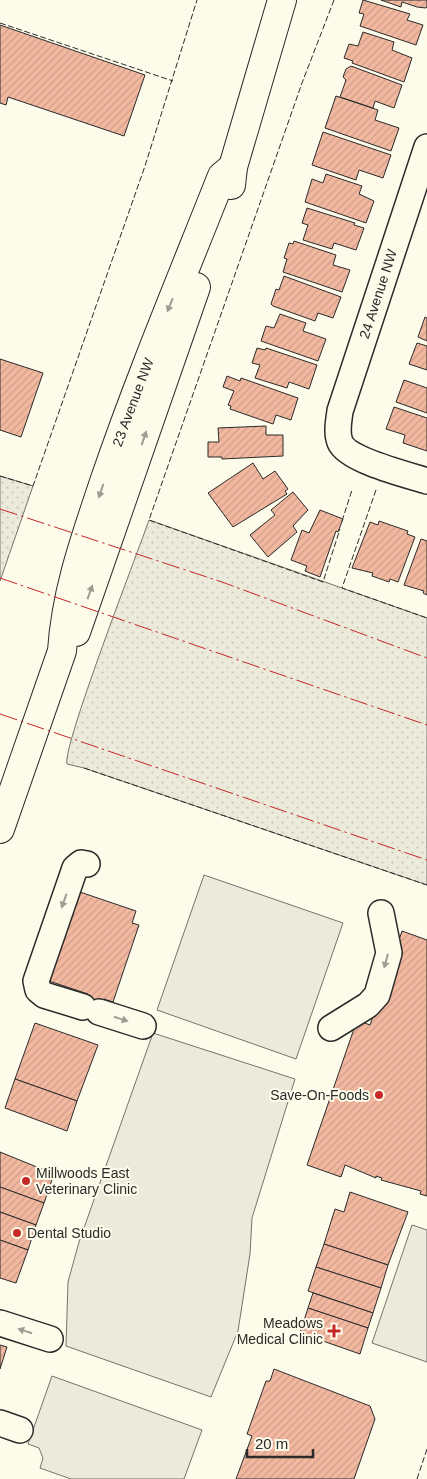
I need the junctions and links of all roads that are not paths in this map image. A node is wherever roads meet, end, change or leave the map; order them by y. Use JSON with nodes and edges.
{"nodes":[{"id":1,"x":282,"y":0,"type":"edge"},
{"id":2,"x":427,"y":147,"type":"edge"},
{"id":3,"x":427,"y":481,"type":"edge"},
{"id":4,"x":0,"y":829,"type":"edge"},
{"id":5,"x":87,"y":864,"type":"dead end"},
{"id":6,"x":381,"y":913,"type":"dead end"},
{"id":7,"x":143,"y":1026,"type":"dead end"},
{"id":8,"x":331,"y":1028,"type":"dead end"},
{"id":9,"x":0,"y":1323,"type":"edge"},
{"id":10,"x":50,"y":1339,"type":"dead end"}],
"edges":[{"from":1,"to":4,"type":"main road","name":"23 Avenue NW"},
{"from":2,"to":3,"type":"street","name":"24 Avenue NW"},
{"from":5,"to":7,"type":"street","one_way":true},
{"from":6,"to":8,"type":"street","one_way":true},
{"from":10,"to":9,"type":"street","one_way":true}]}
